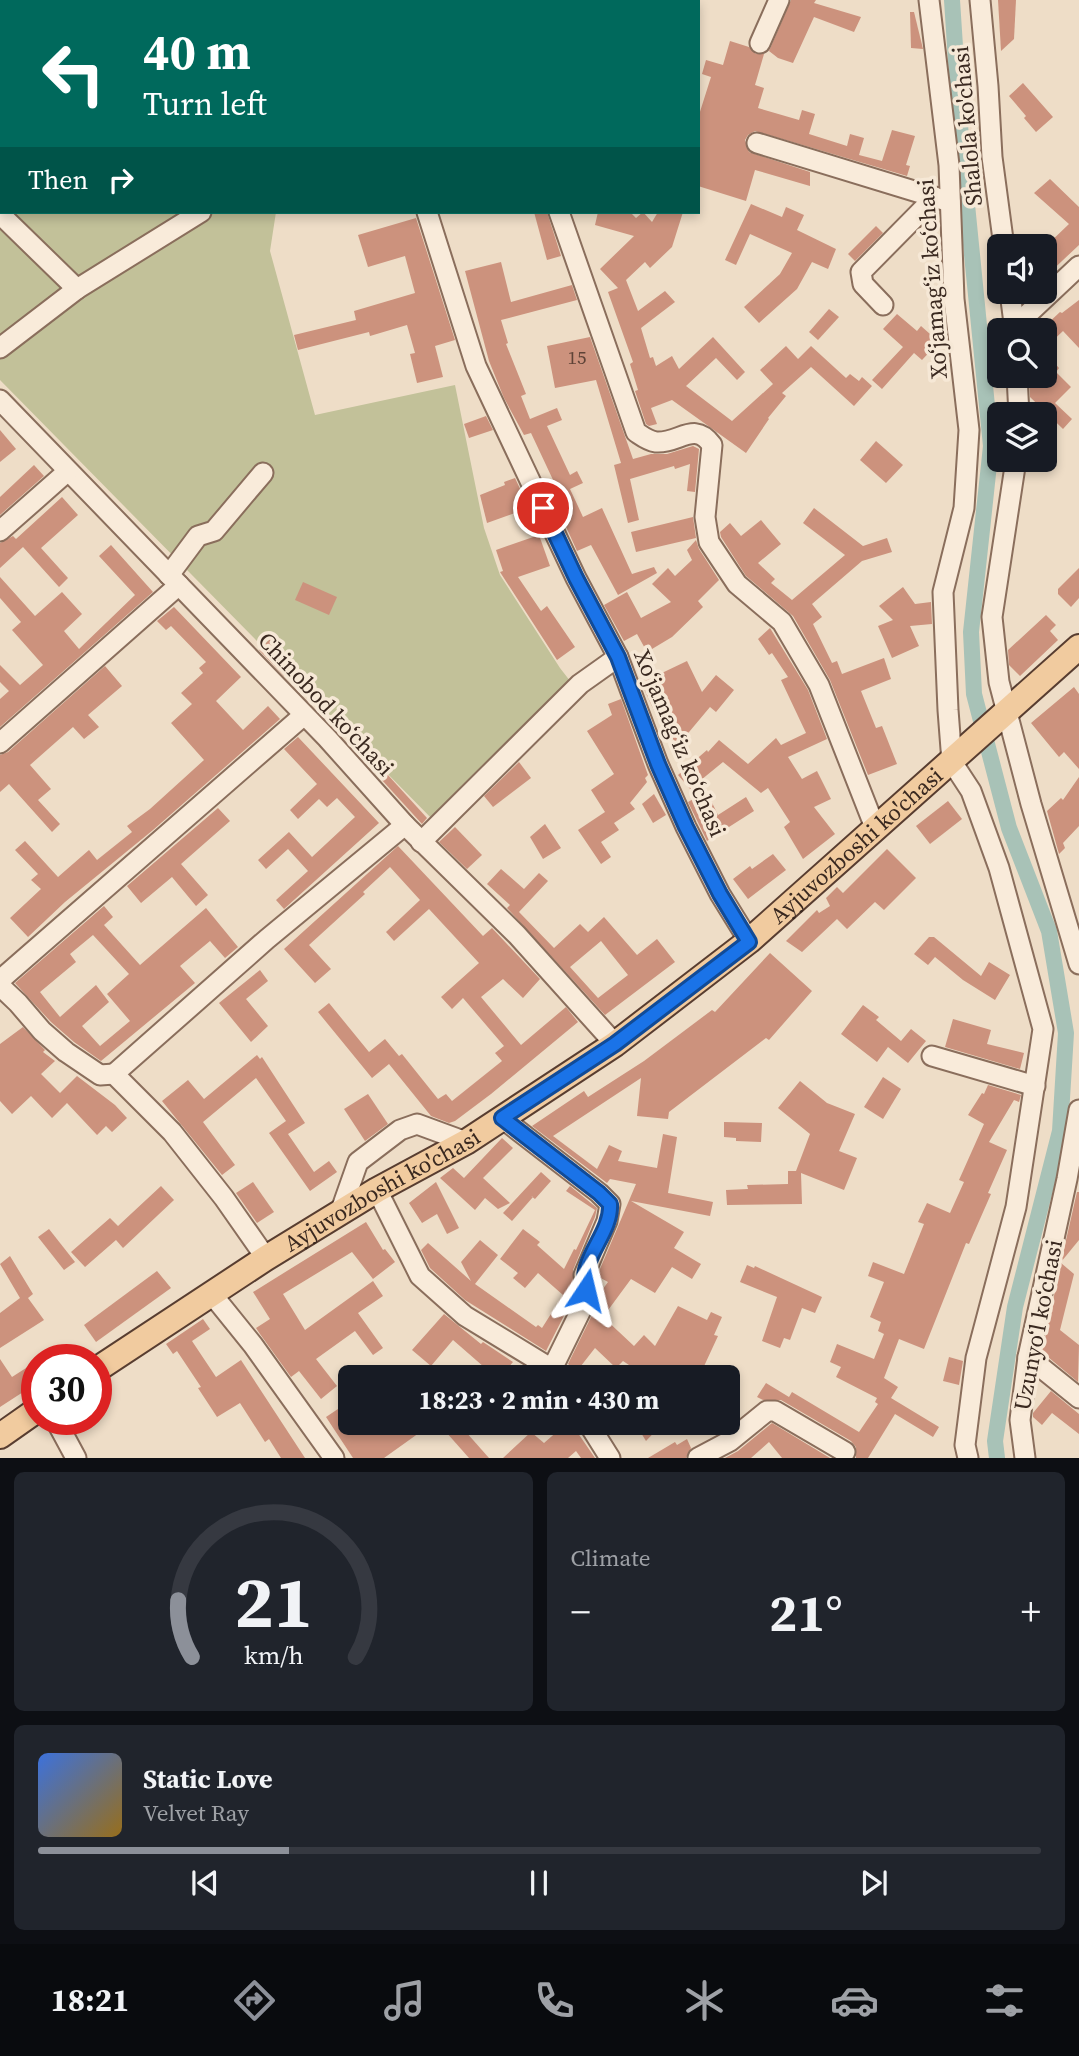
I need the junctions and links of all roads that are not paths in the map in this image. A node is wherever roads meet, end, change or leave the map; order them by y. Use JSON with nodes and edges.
{"nodes":[{"id":1,"x":779,"y":0,"type":"edge"},
{"id":2,"x":929,"y":0,"type":"edge"},
{"id":3,"x":980,"y":0,"type":"edge"},
{"id":4,"x":760,"y":43,"type":"dead end"},
{"id":5,"x":757,"y":143,"type":"dead end"},
{"id":6,"x":942,"y":200,"type":"junction"},
{"id":7,"x":0,"y":214,"type":"edge"},
{"id":8,"x":198,"y":214,"type":"edge"},
{"id":9,"x":428,"y":214,"type":"edge"},
{"id":10,"x":560,"y":214,"type":"edge"},
{"id":11,"x":1002,"y":234,"type":"edge"},
{"id":12,"x":1079,"y":266,"type":"edge"},
{"id":13,"x":77,"y":289,"type":"junction"},
{"id":14,"x":883,"y":304,"type":"dead end"},
{"id":15,"x":1025,"y":318,"type":"edge"},
{"id":16,"x":0,"y":348,"type":"edge"},
{"id":17,"x":0,"y":400,"type":"edge"},
{"id":18,"x":68,"y":471,"type":"junction"},
{"id":19,"x":1014,"y":472,"type":"edge"},
{"id":20,"x":263,"y":473,"type":"dead end"},
{"id":21,"x":0,"y":531,"type":"edge"},
{"id":22,"x":174,"y":580,"type":"junction"},
{"id":23,"x":1079,"y":647,"type":"edge"},
{"id":24,"x":618,"y":657,"type":"junction"},
{"id":25,"x":1006,"y":714,"type":"junction"},
{"id":26,"x":304,"y":715,"type":"junction"},
{"id":27,"x":0,"y":743,"type":"edge"},
{"id":28,"x":952,"y":762,"type":"junction"},
{"id":29,"x":405,"y":825,"type":"junction"},
{"id":30,"x":876,"y":830,"type":"junction"},
{"id":31,"x":421,"y":842,"type":"junction"},
{"id":32,"x":749,"y":942,"type":"junction"},
{"id":33,"x":1079,"y":964,"type":"edge"},
{"id":34,"x":0,"y":980,"type":"edge"},
{"id":35,"x":0,"y":986,"type":"edge"},
{"id":36,"x":615,"y":1044,"type":"junction"},
{"id":37,"x":932,"y":1056,"type":"dead end"},
{"id":38,"x":114,"y":1074,"type":"junction"},
{"id":39,"x":1035,"y":1086,"type":"junction"},
{"id":40,"x":1079,"y":1110,"type":"edge"},
{"id":41,"x":502,"y":1118,"type":"junction"},
{"id":42,"x":466,"y":1142,"type":"junction"},
{"id":43,"x":1073,"y":1183,"type":"edge"},
{"id":44,"x":377,"y":1191,"type":"junction"},
{"id":45,"x":340,"y":1213,"type":"junction"},
{"id":46,"x":266,"y":1258,"type":"junction"},
{"id":47,"x":211,"y":1293,"type":"junction"},
{"id":48,"x":1028,"y":1357,"type":"junction"},
{"id":49,"x":112,"y":1359,"type":"edge"},
{"id":50,"x":542,"y":1365,"type":"edge"},
{"id":51,"x":558,"y":1365,"type":"edge"},
{"id":52,"x":1079,"y":1398,"type":"edge"},
{"id":53,"x":21,"y":1421,"type":"edge"},
{"id":54,"x":64,"y":1435,"type":"edge"},
{"id":55,"x":596,"y":1435,"type":"edge"},
{"id":56,"x":0,"y":1436,"type":"edge"},
{"id":57,"x":845,"y":1452,"type":"dead end"},
{"id":58,"x":76,"y":1458,"type":"edge"},
{"id":59,"x":334,"y":1458,"type":"edge"},
{"id":60,"x":610,"y":1458,"type":"edge"},
{"id":61,"x":698,"y":1458,"type":"edge"},
{"id":62,"x":968,"y":1458,"type":"edge"},
{"id":63,"x":1025,"y":1458,"type":"edge"}],
"edges":[{"from":1,"to":4,"type":"street"},
{"from":2,"to":6,"type":"street","name":"Xoʻjamagʻiz koʻchasi"},
{"from":3,"to":11,"type":"street","name":"Shalola ko'chasi"},
{"from":5,"to":6,"type":"street"},
{"from":6,"to":14,"type":"street"},
{"from":6,"to":28,"type":"street","name":"Xoʻjamagʻiz koʻchasi"},
{"from":7,"to":13,"type":"street"},
{"from":8,"to":13,"type":"street"},
{"from":9,"to":24,"type":"street","name":"Xoʻjamagʻiz koʻchasi"},
{"from":10,"to":30,"type":"street"},
{"from":12,"to":15,"type":"street"},
{"from":13,"to":16,"type":"street"},
{"from":17,"to":18,"type":"street","name":"Chinobod koʻchasi"},
{"from":18,"to":21,"type":"street"},
{"from":18,"to":22,"type":"street","name":"Chinobod koʻchasi"},
{"from":19,"to":25,"type":"street"},
{"from":20,"to":22,"type":"street"},
{"from":22,"to":26,"type":"street","name":"Chinobod koʻchasi"},
{"from":22,"to":27,"type":"street"},
{"from":23,"to":25,"type":"main road"},
{"from":24,"to":31,"type":"street"},
{"from":24,"to":32,"type":"street","name":"Xoʻjamagʻiz koʻchasi"},
{"from":25,"to":28,"type":"main road","name":"Ayjuvozboshi ko'chasi"},
{"from":25,"to":33,"type":"street"},
{"from":26,"to":29,"type":"street","name":"Chinobod koʻchasi"},
{"from":26,"to":34,"type":"street"},
{"from":28,"to":30,"type":"main road","name":"Ayjuvozboshi ko'chasi"},
{"from":28,"to":39,"type":"street"},
{"from":29,"to":31,"type":"street","name":"Chinobod koʻchasi"},
{"from":29,"to":38,"type":"street"},
{"from":30,"to":32,"type":"main road","name":"Ayjuvozboshi ko'chasi"},
{"from":31,"to":36,"type":"street","name":"Chinobod koʻchasi"},
{"from":32,"to":36,"type":"main road","name":"Ayjuvozboshi ko'chasi"},
{"from":35,"to":38,"type":"street"},
{"from":36,"to":41,"type":"main road","name":"Ayjuvozboshi ko'chasi"},
{"from":37,"to":39,"type":"street"},
{"from":38,"to":46,"type":"street"},
{"from":39,"to":62,"type":"street"},
{"from":40,"to":43,"type":"street","name":"Uzunyoʻl koʻchasi"},
{"from":41,"to":42,"type":"main road","name":"Ayjuvozboshi ko'chasi"},
{"from":41,"to":51,"type":"street"},
{"from":42,"to":44,"type":"main road","name":"Ayjuvozboshi ko'chasi"},
{"from":42,"to":45,"type":"street"},
{"from":43,"to":48,"type":"street","name":"Uzunyoʻl koʻchasi"},
{"from":44,"to":45,"type":"main road","name":"Ayjuvozboshi ko'chasi"},
{"from":44,"to":50,"type":"street"},
{"from":45,"to":46,"type":"main road","name":"Ayjuvozboshi ko'chasi"},
{"from":46,"to":47,"type":"main road","name":"Ayjuvozboshi ko'chasi"},
{"from":47,"to":49,"type":"main road","name":"Ayjuvozboshi ko'chasi"},
{"from":47,"to":59,"type":"street"},
{"from":48,"to":52,"type":"street"},
{"from":48,"to":63,"type":"street","name":"Uzunyoʻl koʻchasi"},
{"from":53,"to":56,"type":"main road"},
{"from":54,"to":58,"type":"street"},
{"from":55,"to":60,"type":"street"},
{"from":57,"to":61,"type":"street"}]}
